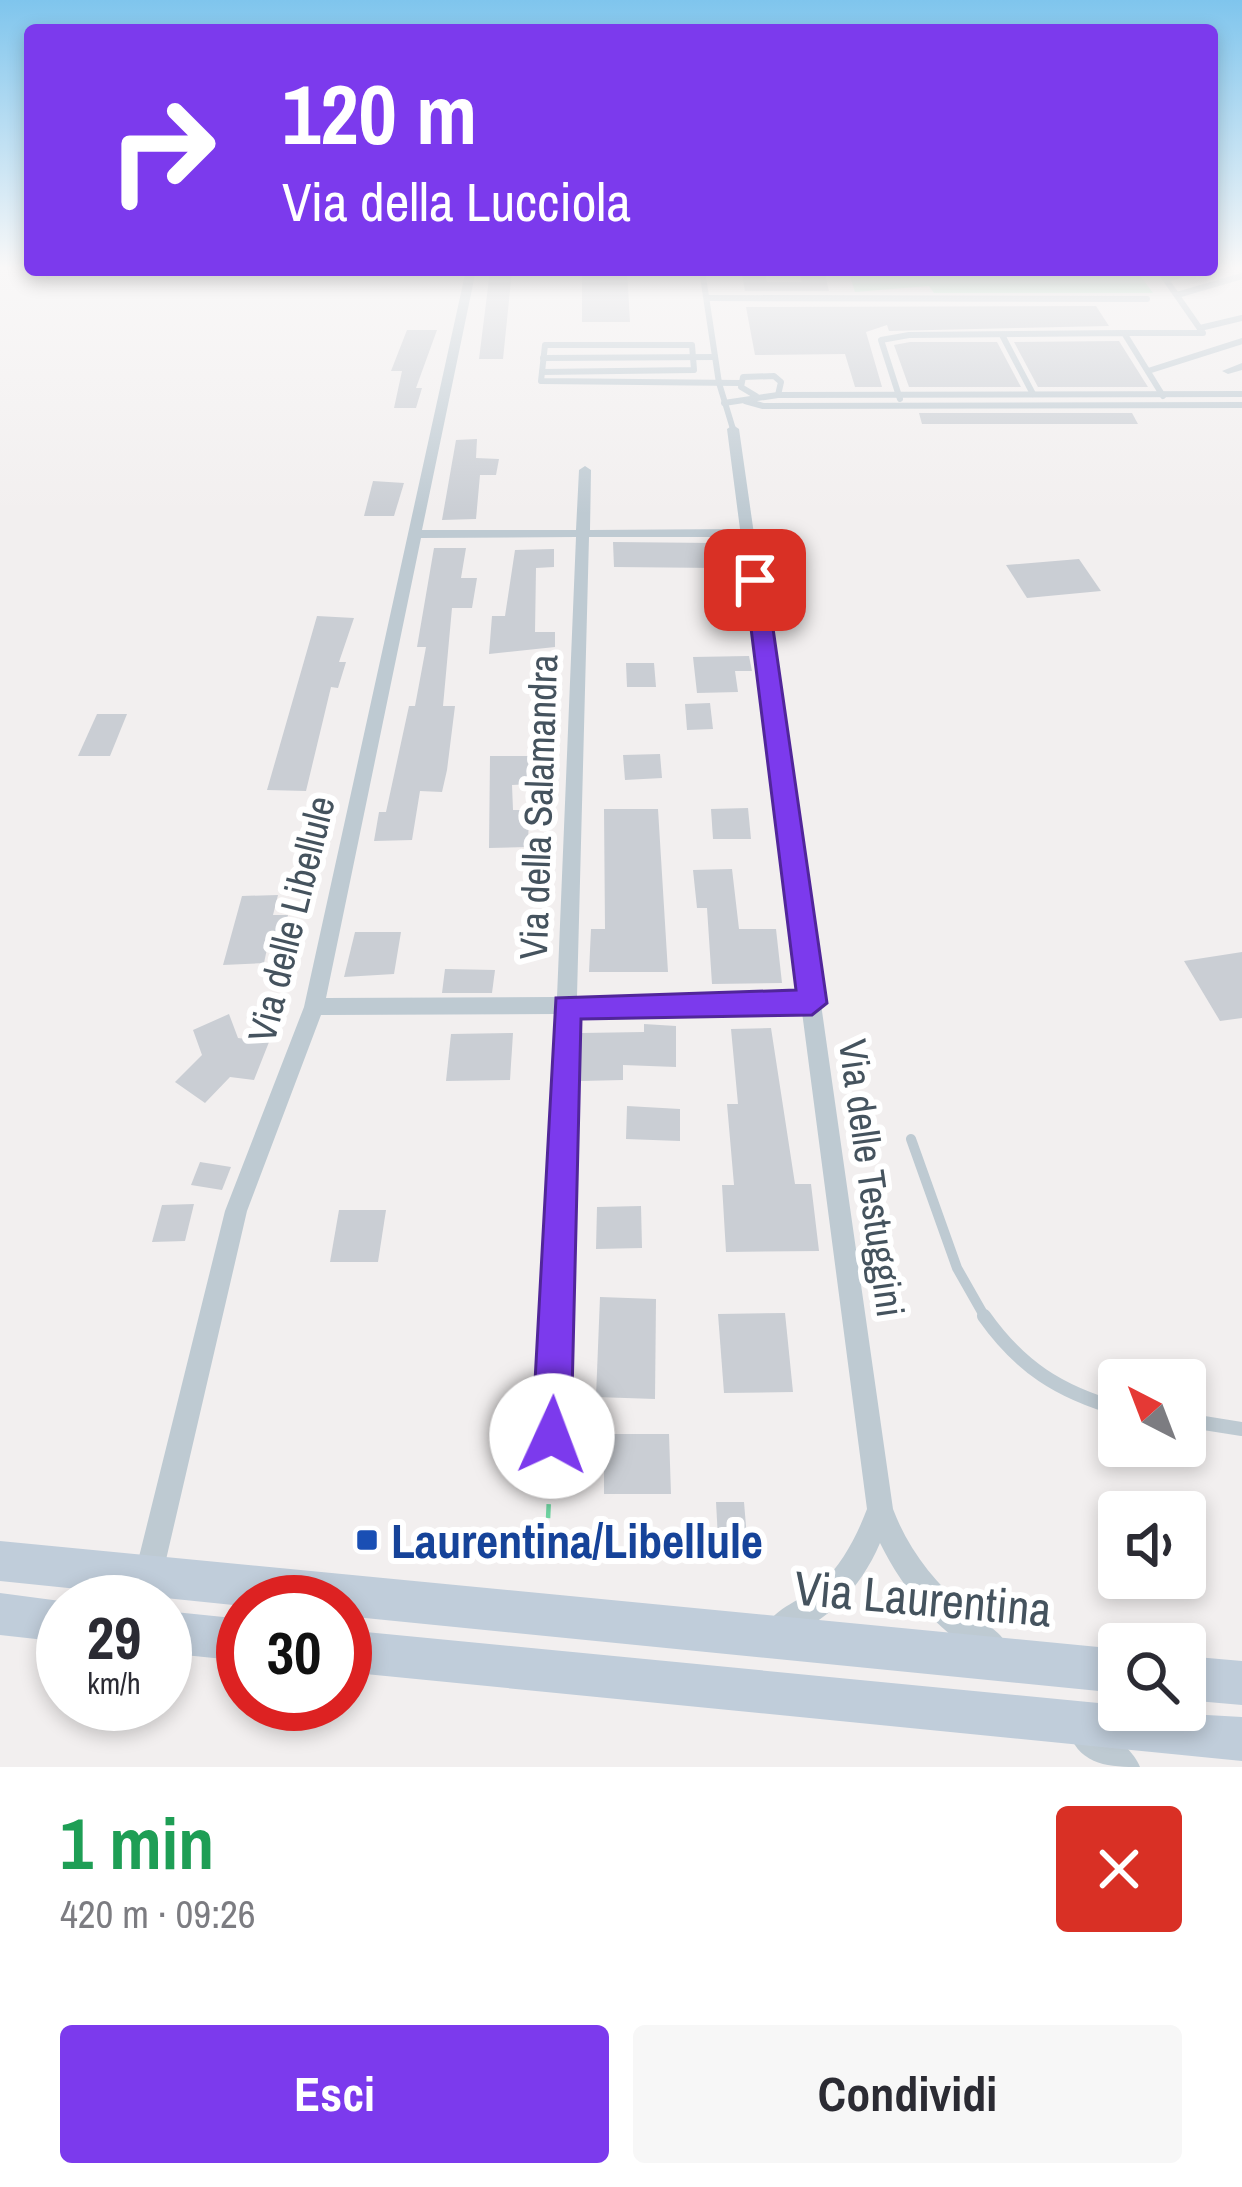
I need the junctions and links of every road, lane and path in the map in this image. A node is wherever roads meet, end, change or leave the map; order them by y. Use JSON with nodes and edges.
{"nodes":[{"id":1,"x":454,"y":349,"type":"edge"},
{"id":2,"x":544,"y":349,"type":"edge"},
{"id":3,"x":620,"y":349,"type":"edge"},
{"id":4,"x":692,"y":349,"type":"edge"},
{"id":5,"x":714,"y":349,"type":"edge"},
{"id":6,"x":886,"y":349,"type":"edge"},
{"id":7,"x":1010,"y":349,"type":"edge"},
{"id":8,"x":1134,"y":349,"type":"edge"},
{"id":9,"x":1215,"y":349,"type":"edge"},
{"id":10,"x":693,"y":357,"type":"junction"},
{"id":11,"x":715,"y":357,"type":"junction"},
{"id":12,"x":543,"y":358,"type":"junction"},
{"id":13,"x":620,"y":358,"type":"junction"},
{"id":14,"x":1242,"y":366,"type":"edge"},
{"id":15,"x":621,"y":370,"type":"junction"},
{"id":16,"x":1228,"y":370,"type":"dead end"},
{"id":17,"x":542,"y":371,"type":"junction"},
{"id":18,"x":1148,"y":371,"type":"junction"},
{"id":19,"x":622,"y":381,"type":"junction"},
{"id":20,"x":719,"y":382,"type":"junction"},
{"id":21,"x":740,"y":383,"type":"junction"},
{"id":22,"x":1033,"y":394,"type":"junction"},
{"id":23,"x":1102,"y":394,"type":"junction"},
{"id":24,"x":1242,"y":394,"type":"edge"},
{"id":25,"x":778,"y":395,"type":"junction"},
{"id":26,"x":898,"y":395,"type":"junction"},
{"id":27,"x":947,"y":395,"type":"junction"},
{"id":28,"x":1162,"y":395,"type":"junction"},
{"id":29,"x":756,"y":396,"type":"junction"},
{"id":30,"x":745,"y":400,"type":"junction"},
{"id":31,"x":724,"y":403,"type":"junction"},
{"id":32,"x":1038,"y":404,"type":"junction"},
{"id":33,"x":1107,"y":404,"type":"junction"},
{"id":34,"x":902,"y":405,"type":"junction"},
{"id":35,"x":951,"y":405,"type":"junction"},
{"id":36,"x":1169,"y":405,"type":"junction"},
{"id":37,"x":1242,"y":405,"type":"edge"},
{"id":38,"x":733,"y":429,"type":"joint"},
{"id":39,"x":585,"y":470,"type":"dead end"},
{"id":40,"x":416,"y":533,"type":"junction"},
{"id":41,"x":749,"y":533,"type":"junction"},
{"id":42,"x":583,"y":534,"type":"junction"},
{"id":43,"x":812,"y":1003,"type":"junction"},
{"id":44,"x":314,"y":1007,"type":"junction"},
{"id":45,"x":567,"y":1007,"type":"junction"},
{"id":46,"x":911,"y":1139,"type":"dead end"},
{"id":47,"x":1098,"y":1402,"type":"edge"},
{"id":48,"x":1206,"y":1423,"type":"edge"},
{"id":49,"x":1242,"y":1429,"type":"edge"},
{"id":50,"x":552,"y":1436,"type":"joint"},
{"id":51,"x":880,"y":1509,"type":"junction"},
{"id":52,"x":547,"y":1541,"type":"dead end"},
{"id":53,"x":0,"y":1561,"type":"edge"},
{"id":54,"x":130,"y":1575,"type":"edge"},
{"id":55,"x":148,"y":1575,"type":"edge"},
{"id":56,"x":192,"y":1581,"type":"edge"},
{"id":57,"x":0,"y":1614,"type":"edge"},
{"id":58,"x":36,"y":1618,"type":"edge"},
{"id":59,"x":755,"y":1637,"type":"junction"},
{"id":60,"x":372,"y":1654,"type":"edge"},
{"id":61,"x":1013,"y":1660,"type":"junction"},
{"id":62,"x":1098,"y":1669,"type":"edge"},
{"id":63,"x":1206,"y":1680,"type":"edge"},
{"id":64,"x":1242,"y":1683,"type":"edge"},
{"id":65,"x":1071,"y":1724,"type":"junction"},
{"id":66,"x":1242,"y":1738,"type":"edge"},
{"id":67,"x":1125,"y":1767,"type":"edge"}],
"edges":[{"from":1,"to":40,"type":"street","name":"Via delle Libellule"},
{"from":2,"to":12,"type":"lane"},
{"from":3,"to":13,"type":"lane"},
{"from":4,"to":10,"type":"lane"},
{"from":5,"to":11,"type":"lane"},
{"from":6,"to":26,"type":"lane"},
{"from":7,"to":22,"type":"lane"},
{"from":8,"to":18,"type":"lane"},
{"from":9,"to":18,"type":"lane"},
{"from":10,"to":11,"type":"lane"},
{"from":10,"to":13,"type":"lane"},
{"from":10,"to":15,"type":"lane"},
{"from":11,"to":20,"type":"lane"},
{"from":12,"to":13,"type":"lane"},
{"from":12,"to":17,"type":"lane"},
{"from":13,"to":15,"type":"lane"},
{"from":14,"to":16,"type":"street"},
{"from":15,"to":17,"type":"lane"},
{"from":15,"to":19,"type":"lane"},
{"from":17,"to":19,"type":"lane"},
{"from":18,"to":28,"type":"lane"},
{"from":19,"to":20,"type":"lane"},
{"from":20,"to":21,"type":"lane"},
{"from":20,"to":31,"type":"lane"},
{"from":21,"to":25,"type":"lane"},
{"from":21,"to":29,"type":"lane"},
{"from":22,"to":23,"type":"lane"},
{"from":22,"to":27,"type":"lane"},
{"from":22,"to":32,"type":"lane"},
{"from":23,"to":28,"type":"lane"},
{"from":23,"to":33,"type":"lane"},
{"from":24,"to":28,"type":"lane"},
{"from":25,"to":26,"type":"lane"},
{"from":25,"to":29,"type":"lane"},
{"from":26,"to":27,"type":"lane"},
{"from":26,"to":34,"type":"lane"},
{"from":27,"to":35,"type":"lane"},
{"from":28,"to":36,"type":"lane"},
{"from":29,"to":30,"type":"lane"},
{"from":30,"to":31,"type":"lane"},
{"from":30,"to":34,"type":"lane"},
{"from":31,"to":38,"type":"lane"},
{"from":32,"to":33,"type":"lane"},
{"from":32,"to":35,"type":"lane"},
{"from":33,"to":36,"type":"lane"},
{"from":34,"to":35,"type":"lane"},
{"from":36,"to":37,"type":"lane"},
{"from":38,"to":41,"type":"street","name":"Via delle Testuggini"},
{"from":39,"to":42,"type":"street","name":"Via della Salamandra"},
{"from":40,"to":42,"type":"street"},
{"from":40,"to":44,"type":"street","name":"Via delle Libellule"},
{"from":41,"to":42,"type":"street"},
{"from":41,"to":43,"type":"street","name":"Via delle Testuggini"},
{"from":42,"to":45,"type":"street","name":"Via della Salamandra"},
{"from":43,"to":45,"type":"street"},
{"from":43,"to":51,"type":"street","name":"Via delle Testuggini"},
{"from":44,"to":45,"type":"street"},
{"from":44,"to":55,"type":"street","name":"Via delle Libellule"},
{"from":45,"to":50,"type":"street","name":"Via della Salamandra"},
{"from":46,"to":47,"type":"lane"},
{"from":48,"to":49,"type":"lane"},
{"from":50,"to":52,"type":"path"},
{"from":51,"to":59,"type":"street"},
{"from":51,"to":61,"type":"street"},
{"from":53,"to":54,"type":"main road","name":"Via Laurentina"},
{"from":56,"to":59,"type":"main road","name":"Via Laurentina"},
{"from":57,"to":58,"type":"main road"},
{"from":59,"to":61,"type":"main road","name":"Via Laurentina"},
{"from":60,"to":65,"type":"main road"},
{"from":61,"to":62,"type":"main road","name":"Via Laurentina"},
{"from":63,"to":64,"type":"main road"},
{"from":65,"to":66,"type":"main road"},
{"from":65,"to":67,"type":"street"}]}
